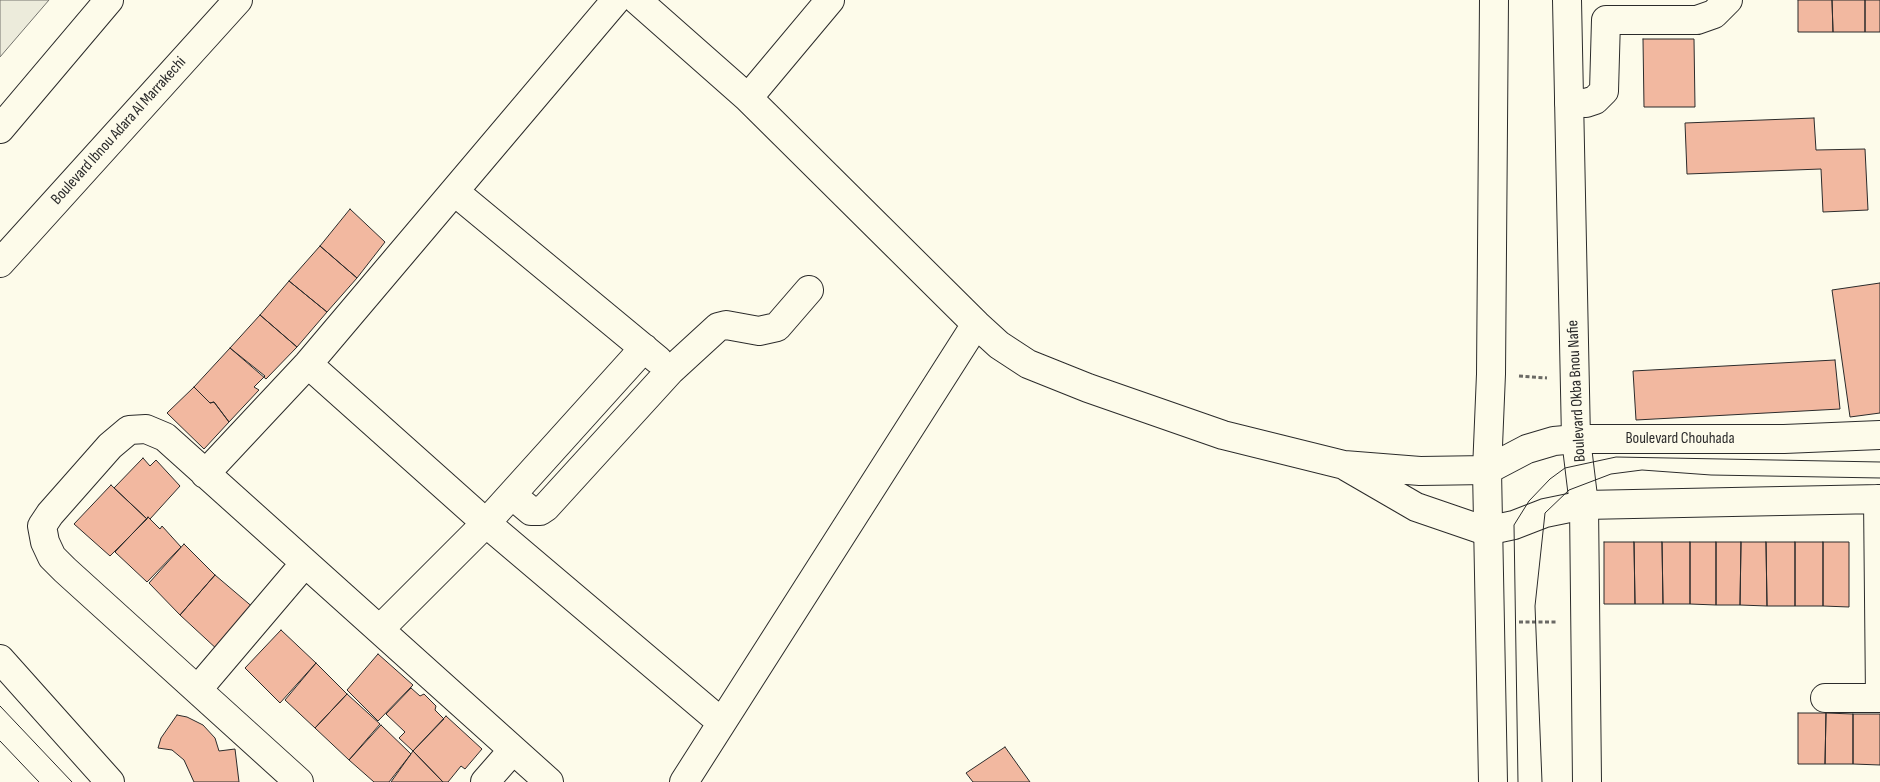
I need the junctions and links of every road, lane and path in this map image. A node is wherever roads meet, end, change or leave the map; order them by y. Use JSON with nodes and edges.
{"nodes":[{"id":1,"x":109,"y":0,"type":"edge"},
{"id":2,"x":238,"y":0,"type":"edge"},
{"id":3,"x":616,"y":0,"type":"edge"},
{"id":4,"x":636,"y":0,"type":"edge"},
{"id":5,"x":830,"y":0,"type":"edge"},
{"id":6,"x":1494,"y":0,"type":"edge"},
{"id":7,"x":1728,"y":0,"type":"edge"},
{"id":8,"x":1567,"y":10,"type":"edge"},
{"id":9,"x":1606,"y":20,"type":"junction"},
{"id":10,"x":748,"y":98,"type":"junction"},
{"id":11,"x":1569,"y":102,"type":"junction"},
{"id":12,"x":0,"y":130,"type":"edge"},
{"id":13,"x":456,"y":192,"type":"junction"},
{"id":14,"x":0,"y":263,"type":"edge"},
{"id":15,"x":809,"y":290,"type":"dead end"},
{"id":16,"x":976,"y":324,"type":"junction"},
{"id":17,"x":644,"y":348,"type":"junction"},
{"id":18,"x":308,"y":364,"type":"junction"},
{"id":19,"x":670,"y":371,"type":"junction"},
{"id":20,"x":1491,"y":374,"type":"junction"},
{"id":21,"x":1575,"y":380,"type":"junction"},
{"id":22,"x":1880,"y":435,"type":"edge"},
{"id":23,"x":1576,"y":440,"type":"junction"},
{"id":24,"x":1344,"y":465,"type":"junction"},
{"id":25,"x":1486,"y":470,"type":"junction"},
{"id":26,"x":205,"y":474,"type":"junction"},
{"id":27,"x":512,"y":495,"type":"junction"},
{"id":28,"x":1879,"y":499,"type":"edge"},
{"id":29,"x":1584,"y":505,"type":"junction"},
{"id":30,"x":486,"y":523,"type":"junction"},
{"id":31,"x":1486,"y":531,"type":"junction"},
{"id":32,"x":305,"y":563,"type":"junction"},
{"id":33,"x":1491,"y":622,"type":"junction"},
{"id":34,"x":1585,"y":622,"type":"junction"},
{"id":35,"x":380,"y":629,"type":"junction"},
{"id":36,"x":0,"y":659,"type":"edge"},
{"id":37,"x":198,"y":689,"type":"junction"},
{"id":38,"x":1825,"y":698,"type":"dead end"},
{"id":39,"x":1880,"y":698,"type":"edge"},
{"id":40,"x":721,"y":722,"type":"junction"},
{"id":41,"x":512,"y":750,"type":"junction"},
{"id":42,"x":110,"y":782,"type":"edge"},
{"id":43,"x":298,"y":782,"type":"edge"},
{"id":44,"x":485,"y":782,"type":"edge"},
{"id":45,"x":548,"y":782,"type":"edge"},
{"id":46,"x":684,"y":782,"type":"edge"},
{"id":47,"x":1493,"y":782,"type":"edge"},
{"id":48,"x":1587,"y":782,"type":"edge"}],
"edges":[{"from":1,"to":12,"type":"street"},
{"from":2,"to":14,"type":"street","name":"Boulevard Ibnou Adara Al Marrakechi"},
{"from":3,"to":13,"type":"street"},
{"from":4,"to":10,"type":"street"},
{"from":5,"to":10,"type":"street"},
{"from":6,"to":20,"type":"street"},
{"from":7,"to":9,"type":"street"},
{"from":8,"to":9,"type":"street"},
{"from":8,"to":11,"type":"street","name":"Boulevard Okba Bnou Nafie"},
{"from":9,"to":11,"type":"street"},
{"from":10,"to":16,"type":"street"},
{"from":11,"to":21,"type":"street","name":"Boulevard Okba Bnou Nafie"},
{"from":13,"to":17,"type":"street"},
{"from":13,"to":18,"type":"street"},
{"from":15,"to":19,"type":"street"},
{"from":16,"to":24,"type":"street"},
{"from":16,"to":40,"type":"street"},
{"from":17,"to":19,"type":"street"},
{"from":17,"to":27,"type":"street"},
{"from":18,"to":26,"type":"street"},
{"from":18,"to":30,"type":"street"},
{"from":19,"to":27,"type":"street"},
{"from":20,"to":21,"type":"path"},
{"from":20,"to":25,"type":"street"},
{"from":21,"to":23,"type":"street","name":"Boulevard Okba Bnou Nafie"},
{"from":22,"to":23,"type":"street","name":"Boulevard Chouhada"},
{"from":23,"to":25,"type":"street","name":"Boulevard Chouhada"},
{"from":23,"to":29,"type":"street","name":"Boulevard Okba Bnou Nafie"},
{"from":24,"to":25,"type":"street"},
{"from":24,"to":31,"type":"street"},
{"from":25,"to":31,"type":"street"},
{"from":26,"to":32,"type":"street"},
{"from":26,"to":37,"type":"street"},
{"from":27,"to":30,"type":"street"},
{"from":28,"to":29,"type":"street"},
{"from":28,"to":39,"type":"street"},
{"from":29,"to":31,"type":"street"},
{"from":29,"to":34,"type":"street","name":"Boulevard Okba Bnou Nafie"},
{"from":30,"to":35,"type":"street"},
{"from":30,"to":40,"type":"street"},
{"from":31,"to":33,"type":"street"},
{"from":32,"to":35,"type":"street"},
{"from":32,"to":37,"type":"street"},
{"from":33,"to":34,"type":"path"},
{"from":33,"to":47,"type":"street"},
{"from":34,"to":48,"type":"street","name":"Boulevard Okba Bnou Nafie"},
{"from":35,"to":41,"type":"street"},
{"from":36,"to":42,"type":"street"},
{"from":37,"to":43,"type":"street"},
{"from":38,"to":39,"type":"street"},
{"from":40,"to":46,"type":"street"},
{"from":41,"to":44,"type":"street"},
{"from":41,"to":45,"type":"street"}]}
